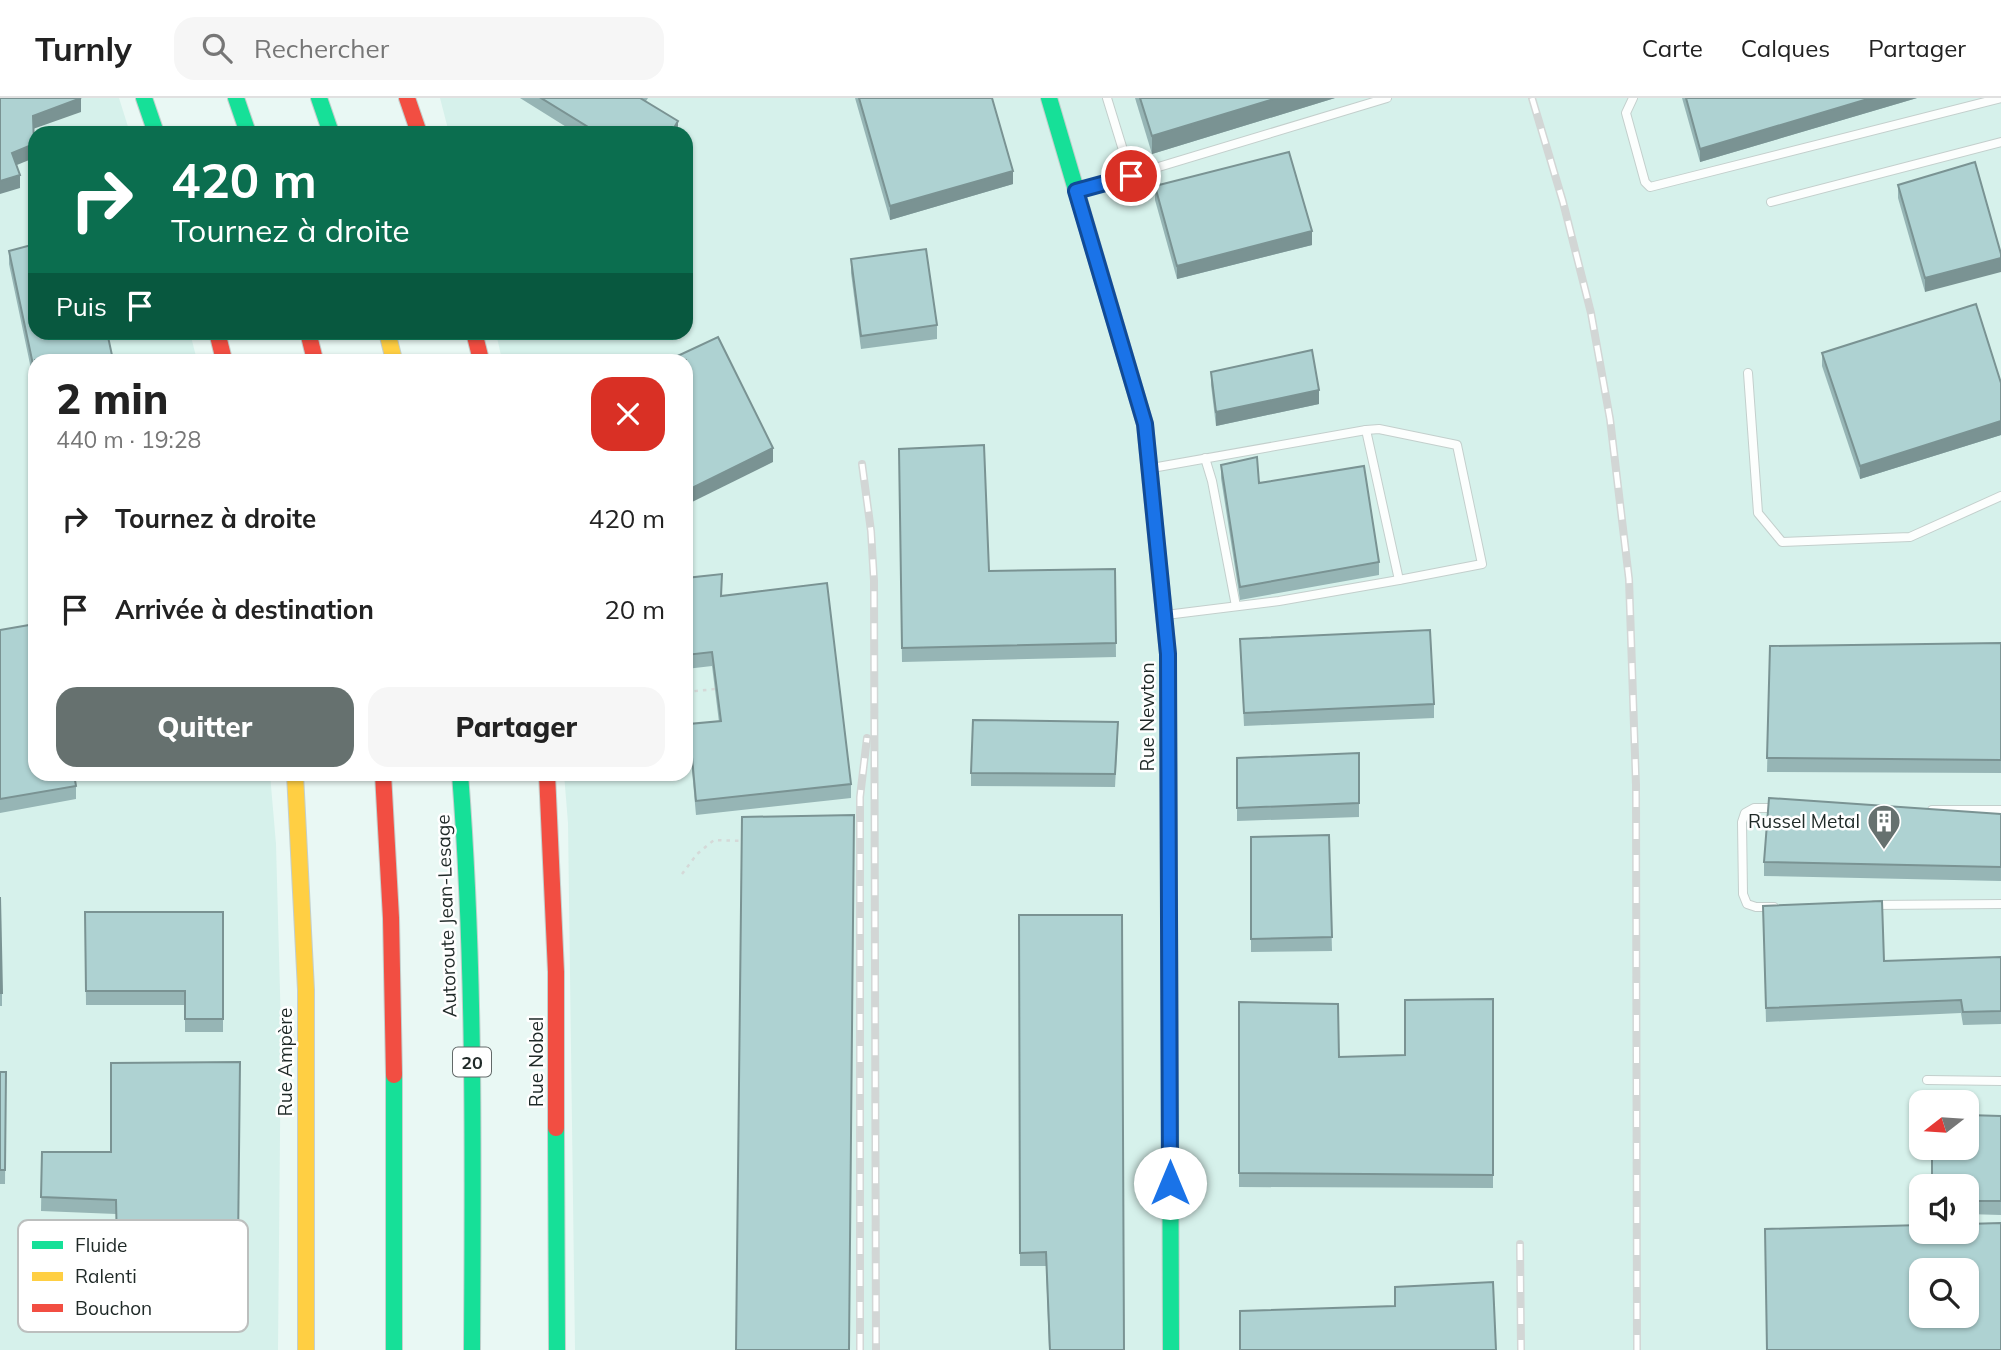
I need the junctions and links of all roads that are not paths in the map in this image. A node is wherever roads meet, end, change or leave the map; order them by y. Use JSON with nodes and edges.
{"nodes":[{"id":1,"x":144,"y":98,"type":"edge"},
{"id":2,"x":236,"y":98,"type":"edge"},
{"id":3,"x":319,"y":98,"type":"edge"},
{"id":4,"x":407,"y":98,"type":"edge"},
{"id":5,"x":1049,"y":98,"type":"edge"},
{"id":6,"x":1107,"y":98,"type":"edge"},
{"id":7,"x":1387,"y":98,"type":"edge"},
{"id":8,"x":1633,"y":98,"type":"edge"},
{"id":9,"x":2001,"y":98,"type":"edge"},
{"id":10,"x":154,"y":126,"type":"edge"},
{"id":11,"x":246,"y":126,"type":"edge"},
{"id":12,"x":329,"y":126,"type":"edge"},
{"id":13,"x":417,"y":126,"type":"edge"},
{"id":14,"x":2001,"y":142,"type":"edge"},
{"id":15,"x":1131,"y":176,"type":"junction"},
{"id":16,"x":1076,"y":191,"type":"junction"},
{"id":17,"x":1771,"y":202,"type":"dead end"},
{"id":18,"x":1748,"y":373,"type":"dead end"},
{"id":19,"x":1366,"y":430,"type":"junction"},
{"id":20,"x":1205,"y":458,"type":"junction"},
{"id":21,"x":1149,"y":468,"type":"junction"},
{"id":22,"x":2001,"y":496,"type":"edge"},
{"id":23,"x":1399,"y":580,"type":"junction"},
{"id":24,"x":1236,"y":606,"type":"junction"},
{"id":25,"x":1164,"y":615,"type":"junction"},
{"id":26,"x":296,"y":781,"type":"edge"},
{"id":27,"x":383,"y":781,"type":"edge"},
{"id":28,"x":461,"y":781,"type":"edge"},
{"id":29,"x":547,"y":781,"type":"edge"},
{"id":30,"x":1795,"y":808,"type":"edge"},
{"id":31,"x":1919,"y":809,"type":"edge"},
{"id":32,"x":2001,"y":810,"type":"edge"},
{"id":33,"x":2001,"y":904,"type":"edge"},
{"id":34,"x":1861,"y":906,"type":"edge"},
{"id":35,"x":1782,"y":907,"type":"edge"},
{"id":36,"x":1927,"y":1080,"type":"dead end"},
{"id":37,"x":2001,"y":1081,"type":"edge"},
{"id":38,"x":306,"y":1350,"type":"edge"},
{"id":39,"x":394,"y":1350,"type":"edge"},
{"id":40,"x":472,"y":1350,"type":"edge"},
{"id":41,"x":557,"y":1350,"type":"edge"},
{"id":42,"x":1171,"y":1350,"type":"edge"}],
"edges":[{"from":1,"to":10,"type":"main road"},
{"from":2,"to":11,"type":"main road"},
{"from":3,"to":12,"type":"main road"},
{"from":4,"to":13,"type":"main road"},
{"from":5,"to":16,"type":"main road","name":"Rue Newton"},
{"from":6,"to":15,"type":"lane"},
{"from":7,"to":15,"type":"lane"},
{"from":8,"to":9,"type":"lane"},
{"from":14,"to":17,"type":"lane"},
{"from":15,"to":16,"type":"lane"},
{"from":16,"to":21,"type":"main road","name":"Rue Newton"},
{"from":18,"to":22,"type":"lane"},
{"from":19,"to":20,"type":"lane"},
{"from":19,"to":23,"type":"lane"},
{"from":19,"to":23,"type":"lane"},
{"from":20,"to":21,"type":"lane"},
{"from":20,"to":24,"type":"lane"},
{"from":21,"to":25,"type":"main road","name":"Rue Newton"},
{"from":23,"to":24,"type":"lane"},
{"from":24,"to":25,"type":"lane"},
{"from":25,"to":42,"type":"main road","name":"Rue Newton"},
{"from":26,"to":38,"type":"main road","name":"Rue Ampère"},
{"from":27,"to":39,"type":"main road"},
{"from":28,"to":40,"type":"main road","name":"Autoroute Jean-Lesage","number":"20"},
{"from":29,"to":41,"type":"main road","name":"Rue Nobel"},
{"from":30,"to":35,"type":"lane"},
{"from":31,"to":32,"type":"lane"},
{"from":33,"to":34,"type":"lane"},
{"from":36,"to":37,"type":"lane"}]}
